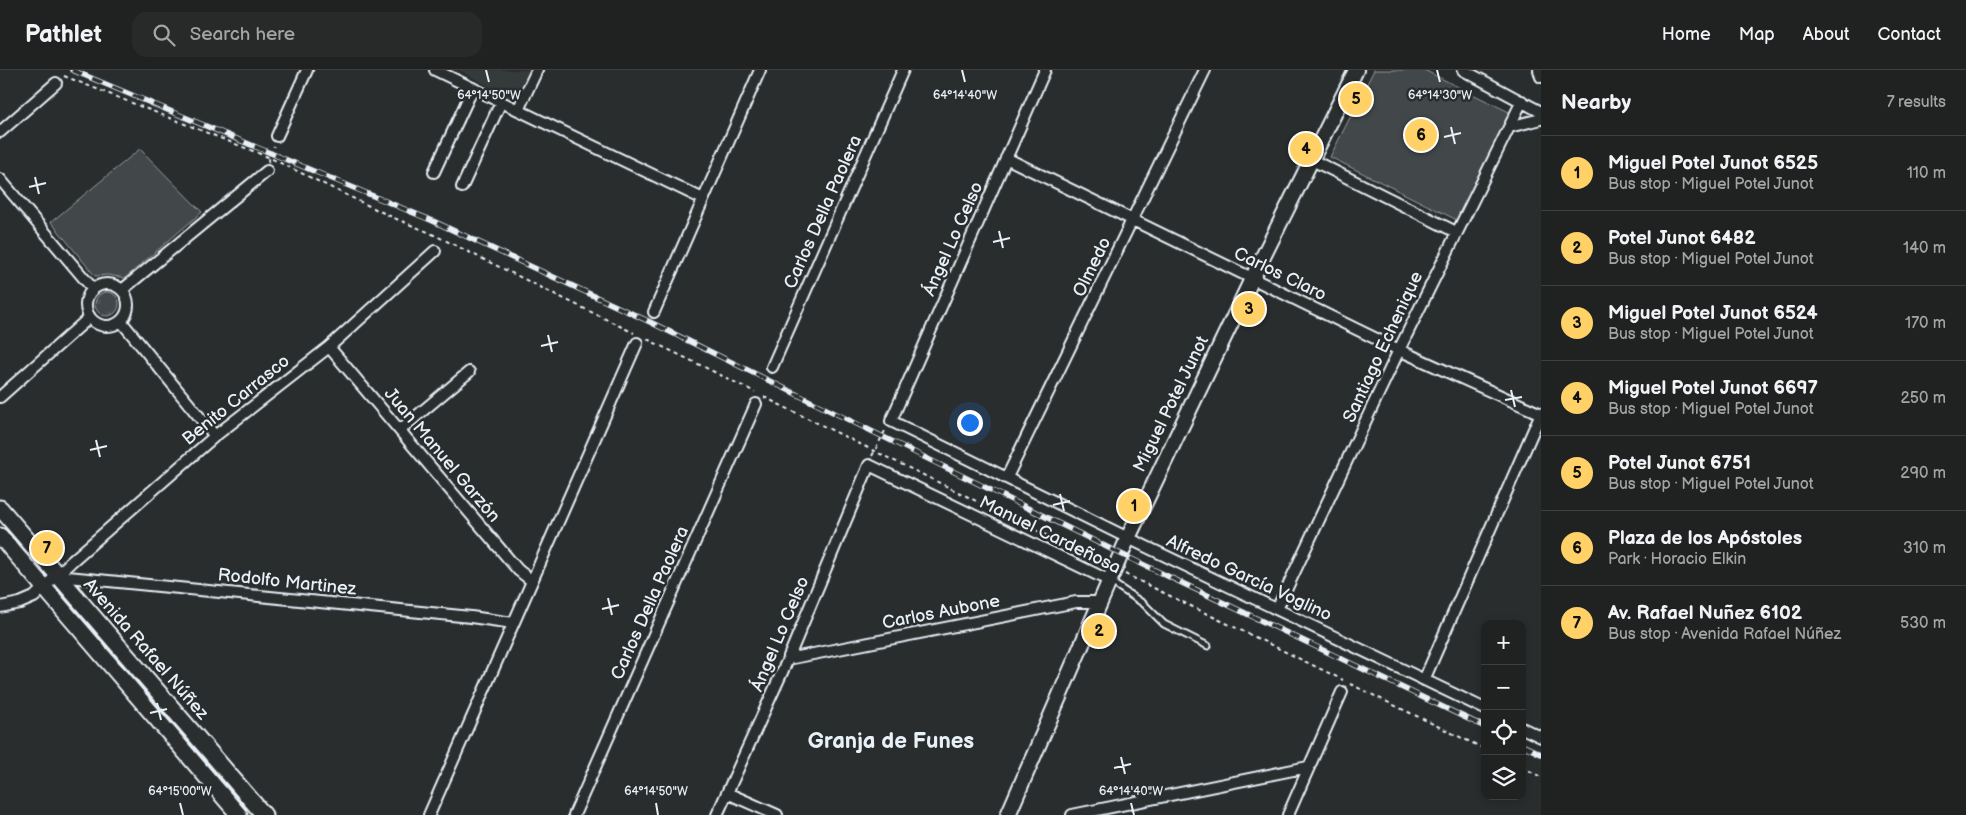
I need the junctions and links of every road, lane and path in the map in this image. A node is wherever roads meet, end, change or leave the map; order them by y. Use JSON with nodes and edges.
{"nodes":[{"id":1,"x":307,"y":70,"type":"edge"},
{"id":2,"x":435,"y":70,"type":"edge"},
{"id":3,"x":537,"y":70,"type":"edge"},
{"id":4,"x":760,"y":70,"type":"edge"},
{"id":5,"x":903,"y":70,"type":"edge"},
{"id":6,"x":1045,"y":70,"type":"edge"},
{"id":7,"x":1205,"y":70,"type":"edge"},
{"id":8,"x":1356,"y":70,"type":"edge"},
{"id":9,"x":1463,"y":70,"type":"edge"},
{"id":10,"x":1539,"y":70,"type":"edge"},
{"id":11,"x":1541,"y":77,"type":"edge"},
{"id":12,"x":57,"y":78,"type":"joint"},
{"id":13,"x":473,"y":88,"type":"junction"},
{"id":14,"x":501,"y":102,"type":"junction"},
{"id":15,"x":1522,"y":102,"type":"junction"},
{"id":16,"x":518,"y":110,"type":"junction"},
{"id":17,"x":1541,"y":112,"type":"edge"},
{"id":18,"x":1541,"y":119,"type":"edge"},
{"id":19,"x":1509,"y":128,"type":"junction"},
{"id":20,"x":0,"y":132,"type":"edge"},
{"id":21,"x":278,"y":136,"type":"joint"},
{"id":22,"x":268,"y":157,"type":"junction"},
{"id":23,"x":1006,"y":158,"type":"junction"},
{"id":24,"x":1312,"y":160,"type":"junction"},
{"id":25,"x":267,"y":172,"type":"joint"},
{"id":26,"x":434,"y":172,"type":"dead end"},
{"id":27,"x":0,"y":179,"type":"edge"},
{"id":28,"x":462,"y":187,"type":"dead end"},
{"id":29,"x":703,"y":199,"type":"junction"},
{"id":30,"x":1133,"y":218,"type":"junction"},
{"id":31,"x":1456,"y":232,"type":"junction"},
{"id":32,"x":435,"y":251,"type":"dead end"},
{"id":33,"x":1252,"y":279,"type":"junction"},
{"id":34,"x":93,"y":289,"type":"junction"},
{"id":35,"x":122,"y":290,"type":"junction"},
{"id":36,"x":654,"y":312,"type":"dead end"},
{"id":37,"x":90,"y":317,"type":"junction"},
{"id":38,"x":121,"y":321,"type":"junction"},
{"id":39,"x":637,"y":343,"type":"dead end"},
{"id":40,"x":329,"y":347,"type":"junction"},
{"id":41,"x":1399,"y":350,"type":"junction"},
{"id":42,"x":772,"y":368,"type":"dead end"},
{"id":43,"x":469,"y":372,"type":"dead end"},
{"id":44,"x":0,"y":398,"type":"edge"},
{"id":45,"x":756,"y":404,"type":"dead end"},
{"id":46,"x":1541,"y":413,"type":"edge"},
{"id":47,"x":891,"y":421,"type":"junction"},
{"id":48,"x":400,"y":430,"type":"junction"},
{"id":49,"x":215,"y":436,"type":"junction"},
{"id":50,"x":873,"y":450,"type":"junction"},
{"id":51,"x":869,"y":465,"type":"junction"},
{"id":52,"x":1007,"y":477,"type":"junction"},
{"id":53,"x":0,"y":508,"type":"edge"},
{"id":54,"x":0,"y":536,"type":"edge"},
{"id":55,"x":1128,"y":538,"type":"junction"},
{"id":56,"x":16,"y":554,"type":"junction"},
{"id":57,"x":1112,"y":575,"type":"junction"},
{"id":58,"x":58,"y":576,"type":"junction"},
{"id":59,"x":532,"y":581,"type":"junction"},
{"id":60,"x":44,"y":588,"type":"junction"},
{"id":61,"x":1100,"y":602,"type":"junction"},
{"id":62,"x":0,"y":607,"type":"edge"},
{"id":63,"x":1277,"y":609,"type":"junction"},
{"id":64,"x":89,"y":611,"type":"junction"},
{"id":65,"x":513,"y":623,"type":"junction"},
{"id":66,"x":1208,"y":646,"type":"dead end"},
{"id":67,"x":788,"y":659,"type":"junction"},
{"id":68,"x":1424,"y":680,"type":"junction"},
{"id":69,"x":1342,"y":692,"type":"dead end"},
{"id":70,"x":1481,"y":707,"type":"edge"},
{"id":71,"x":1526,"y":730,"type":"edge"},
{"id":72,"x":1541,"y":737,"type":"edge"},
{"id":73,"x":1481,"y":747,"type":"edge"},
{"id":74,"x":1308,"y":767,"type":"junction"},
{"id":75,"x":1526,"y":769,"type":"edge"},
{"id":76,"x":1541,"y":776,"type":"edge"},
{"id":77,"x":727,"y":793,"type":"junction"},
{"id":78,"x":239,"y":815,"type":"edge"},
{"id":79,"x":264,"y":815,"type":"edge"},
{"id":80,"x":429,"y":815,"type":"edge"},
{"id":81,"x":574,"y":815,"type":"edge"},
{"id":82,"x":717,"y":815,"type":"edge"},
{"id":83,"x":777,"y":815,"type":"edge"},
{"id":84,"x":1008,"y":815,"type":"edge"},
{"id":85,"x":1072,"y":815,"type":"edge"},
{"id":86,"x":1288,"y":815,"type":"edge"}],
"edges":[{"from":1,"to":21,"type":"street"},
{"from":2,"to":13,"type":"street"},
{"from":3,"to":16,"type":"street"},
{"from":4,"to":29,"type":"street"},
{"from":5,"to":42,"type":"street","name":"Carlos Della Paolera"},
{"from":6,"to":23,"type":"street","name":"Ángel Lo Celso"},
{"from":7,"to":30,"type":"street","name":"Olmedo"},
{"from":8,"to":24,"type":"main road","name":"Miguel Potel Junot"},
{"from":9,"to":15,"type":"street"},
{"from":10,"to":11,"type":"street"},
{"from":12,"to":20,"type":"street"},
{"from":12,"to":22,"type":"path"},
{"from":13,"to":14,"type":"street"},
{"from":13,"to":26,"type":"street"},
{"from":14,"to":16,"type":"street"},
{"from":14,"to":28,"type":"street"},
{"from":15,"to":17,"type":"street"},
{"from":15,"to":19,"type":"street","name":"Santiago Echenique"},
{"from":16,"to":29,"type":"street"},
{"from":18,"to":19,"type":"street"},
{"from":19,"to":31,"type":"street","name":"Santiago Echenique"},
{"from":21,"to":22,"type":"path"},
{"from":22,"to":25,"type":"path"},
{"from":22,"to":50,"type":"path"},
{"from":23,"to":30,"type":"street","name":"Carlos Claro"},
{"from":23,"to":47,"type":"street","name":"Ángel Lo Celso"},
{"from":24,"to":31,"type":"street"},
{"from":24,"to":33,"type":"main road","name":"Miguel Potel Junot"},
{"from":25,"to":35,"type":"street"},
{"from":27,"to":34,"type":"street"},
{"from":29,"to":36,"type":"street"},
{"from":30,"to":33,"type":"street","name":"Carlos Claro"},
{"from":30,"to":52,"type":"street","name":"Olmedo"},
{"from":31,"to":41,"type":"street","name":"Santiago Echenique"},
{"from":32,"to":40,"type":"street","name":"Benito Carrasco"},
{"from":33,"to":41,"type":"street","name":"Carlos Claro"},
{"from":33,"to":55,"type":"main road","name":"Miguel Potel Junot"},
{"from":34,"to":35,"type":"street"},
{"from":34,"to":37,"type":"street"},
{"from":35,"to":38,"type":"street"},
{"from":37,"to":38,"type":"street"},
{"from":37,"to":44,"type":"street"},
{"from":38,"to":49,"type":"street"},
{"from":39,"to":59,"type":"street"},
{"from":40,"to":48,"type":"street","name":"Juan Manuel Garzón"},
{"from":40,"to":49,"type":"street","name":"Benito Carrasco"},
{"from":41,"to":46,"type":"street","name":"Carlos Claro"},
{"from":41,"to":63,"type":"street","name":"Santiago Echenique"},
{"from":43,"to":48,"type":"street"},
{"from":45,"to":81,"type":"street","name":"Carlos Della Paolera"},
{"from":46,"to":68,"type":"street"},
{"from":47,"to":50,"type":"path"},
{"from":47,"to":52,"type":"street","name":"Alfredo García Voglino"},
{"from":48,"to":59,"type":"street","name":"Juan Manuel Garzón"},
{"from":49,"to":58,"type":"street","name":"Benito Carrasco"},
{"from":50,"to":51,"type":"path"},
{"from":50,"to":57,"type":"path"},
{"from":51,"to":57,"type":"street","name":"Manuel Cardeñosa"},
{"from":51,"to":67,"type":"street","name":"Ángel Lo Celso"},
{"from":52,"to":55,"type":"street","name":"Alfredo García Voglino"},
{"from":53,"to":58,"type":"main road","name":"Avenida Rafael Núñez"},
{"from":54,"to":56,"type":"main road","name":"Avenida Rafael Núñez"},
{"from":55,"to":57,"type":"main road","name":"Miguel Potel Junot"},
{"from":55,"to":63,"type":"street","name":"Alfredo García Voglino"},
{"from":56,"to":58,"type":"main road"},
{"from":56,"to":60,"type":"main road","name":"Avenida Rafael Núñez"},
{"from":57,"to":61,"type":"main road","name":"Miguel Potel Junot"},
{"from":57,"to":66,"type":"lane","name":"Manuel Cardeñosa"},
{"from":57,"to":73,"type":"path"},
{"from":58,"to":60,"type":"street","name":"Benito Carrasco"},
{"from":58,"to":64,"type":"main road","name":"Avenida Rafael Núñez"},
{"from":58,"to":65,"type":"street","name":"Rodolfo Martinez"},
{"from":59,"to":65,"type":"street"},
{"from":60,"to":62,"type":"street","name":"Benito Carrasco"},
{"from":60,"to":64,"type":"main road"},
{"from":60,"to":78,"type":"main road","name":"Avenida Rafael Núñez"},
{"from":61,"to":67,"type":"street","name":"Carlos Aubone"},
{"from":61,"to":84,"type":"main road","name":"Miguel Potel Junot"},
{"from":63,"to":68,"type":"street","name":"Alfredo García Voglino"},
{"from":64,"to":79,"type":"main road","name":"Avenida Rafael Núñez"},
{"from":65,"to":80,"type":"street"},
{"from":67,"to":77,"type":"street","name":"Ángel Lo Celso"},
{"from":68,"to":70,"type":"street","name":"Alfredo García Voglino"},
{"from":69,"to":74,"type":"street"},
{"from":71,"to":72,"type":"street"},
{"from":74,"to":85,"type":"street"},
{"from":74,"to":86,"type":"street"},
{"from":75,"to":76,"type":"path"},
{"from":77,"to":82,"type":"street","name":"Ángel Lo Celso"},
{"from":77,"to":83,"type":"street"}]}
